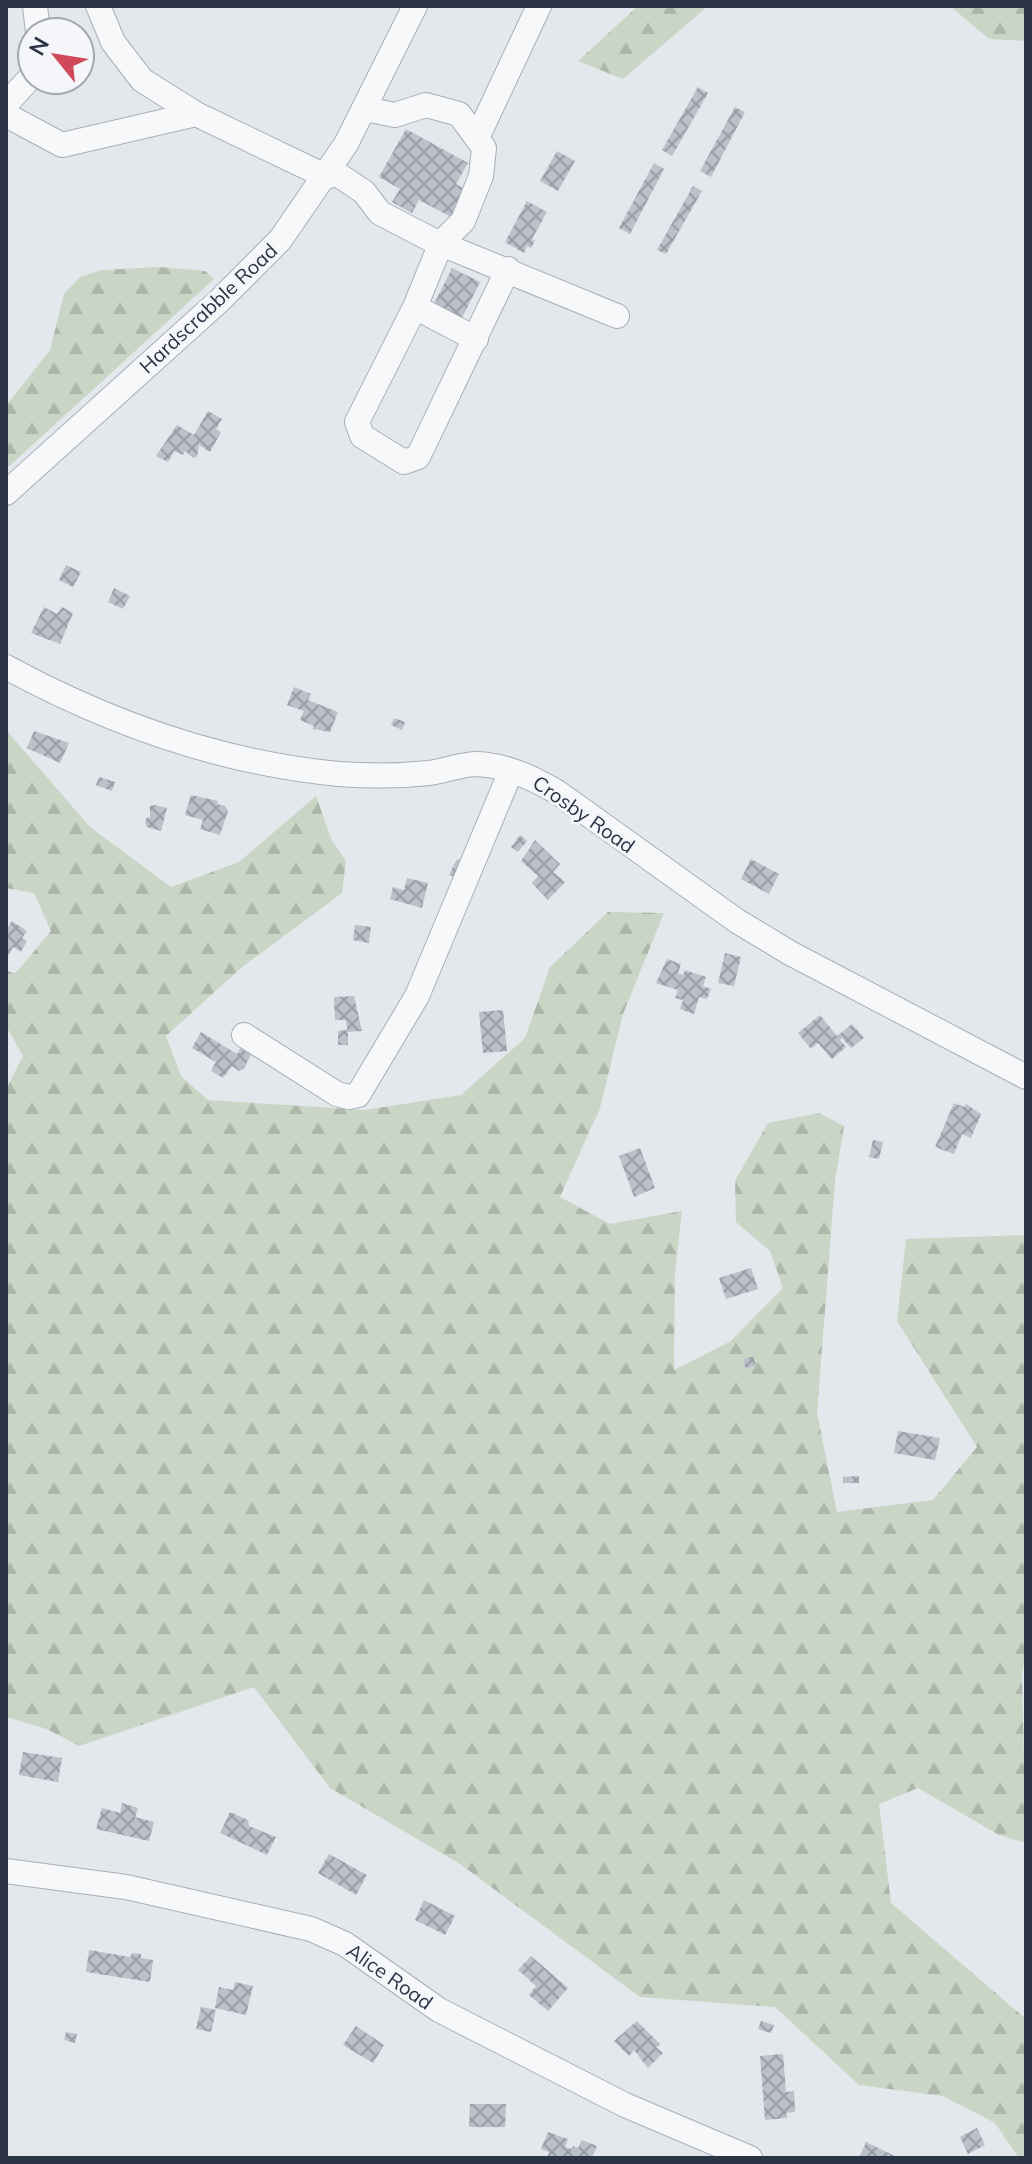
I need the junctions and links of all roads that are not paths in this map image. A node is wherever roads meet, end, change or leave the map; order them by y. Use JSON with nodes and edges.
{"nodes":[{"id":1,"x":98,"y":6,"type":"edge"},
{"id":2,"x":415,"y":6,"type":"edge"},
{"id":3,"x":539,"y":6,"type":"edge"},
{"id":4,"x":365,"y":109,"type":"junction"},
{"id":5,"x":196,"y":114,"type":"junction"},
{"id":6,"x":6,"y":115,"type":"edge"},
{"id":7,"x":477,"y":138,"type":"junction"},
{"id":8,"x":329,"y":174,"type":"junction"},
{"id":9,"x":441,"y":243,"type":"junction"},
{"id":10,"x":508,"y":269,"type":"junction"},
{"id":11,"x":415,"y":307,"type":"junction"},
{"id":12,"x":617,"y":316,"type":"dead end"},
{"id":13,"x":476,"y":339,"type":"junction"},
{"id":14,"x":6,"y":493,"type":"edge"},
{"id":15,"x":6,"y":667,"type":"edge"},
{"id":16,"x":511,"y":771,"type":"junction"},
{"id":17,"x":244,"y":1035,"type":"dead end"},
{"id":18,"x":1026,"y":1077,"type":"edge"},
{"id":19,"x":6,"y":1871,"type":"edge"},
{"id":20,"x":750,"y":2158,"type":"edge"}],
"edges":[{"from":1,"to":5,"type":"street"},
{"from":2,"to":4,"type":"street","name":"Hardscrabble Road"},
{"from":3,"to":7,"type":"street"},
{"from":4,"to":7,"type":"street"},
{"from":4,"to":8,"type":"street","name":"Hardscrabble Road"},
{"from":5,"to":6,"type":"street"},
{"from":5,"to":8,"type":"street"},
{"from":7,"to":9,"type":"street"},
{"from":8,"to":9,"type":"street"},
{"from":8,"to":14,"type":"street","name":"Hardscrabble Road"},
{"from":9,"to":10,"type":"street"},
{"from":9,"to":11,"type":"street"},
{"from":10,"to":12,"type":"street"},
{"from":10,"to":13,"type":"street"},
{"from":11,"to":13,"type":"street"},
{"from":11,"to":13,"type":"street"},
{"from":15,"to":16,"type":"street","name":"Crosby Road"},
{"from":16,"to":17,"type":"street"},
{"from":16,"to":18,"type":"street","name":"Crosby Road"},
{"from":19,"to":20,"type":"street","name":"Alice Road"}]}
